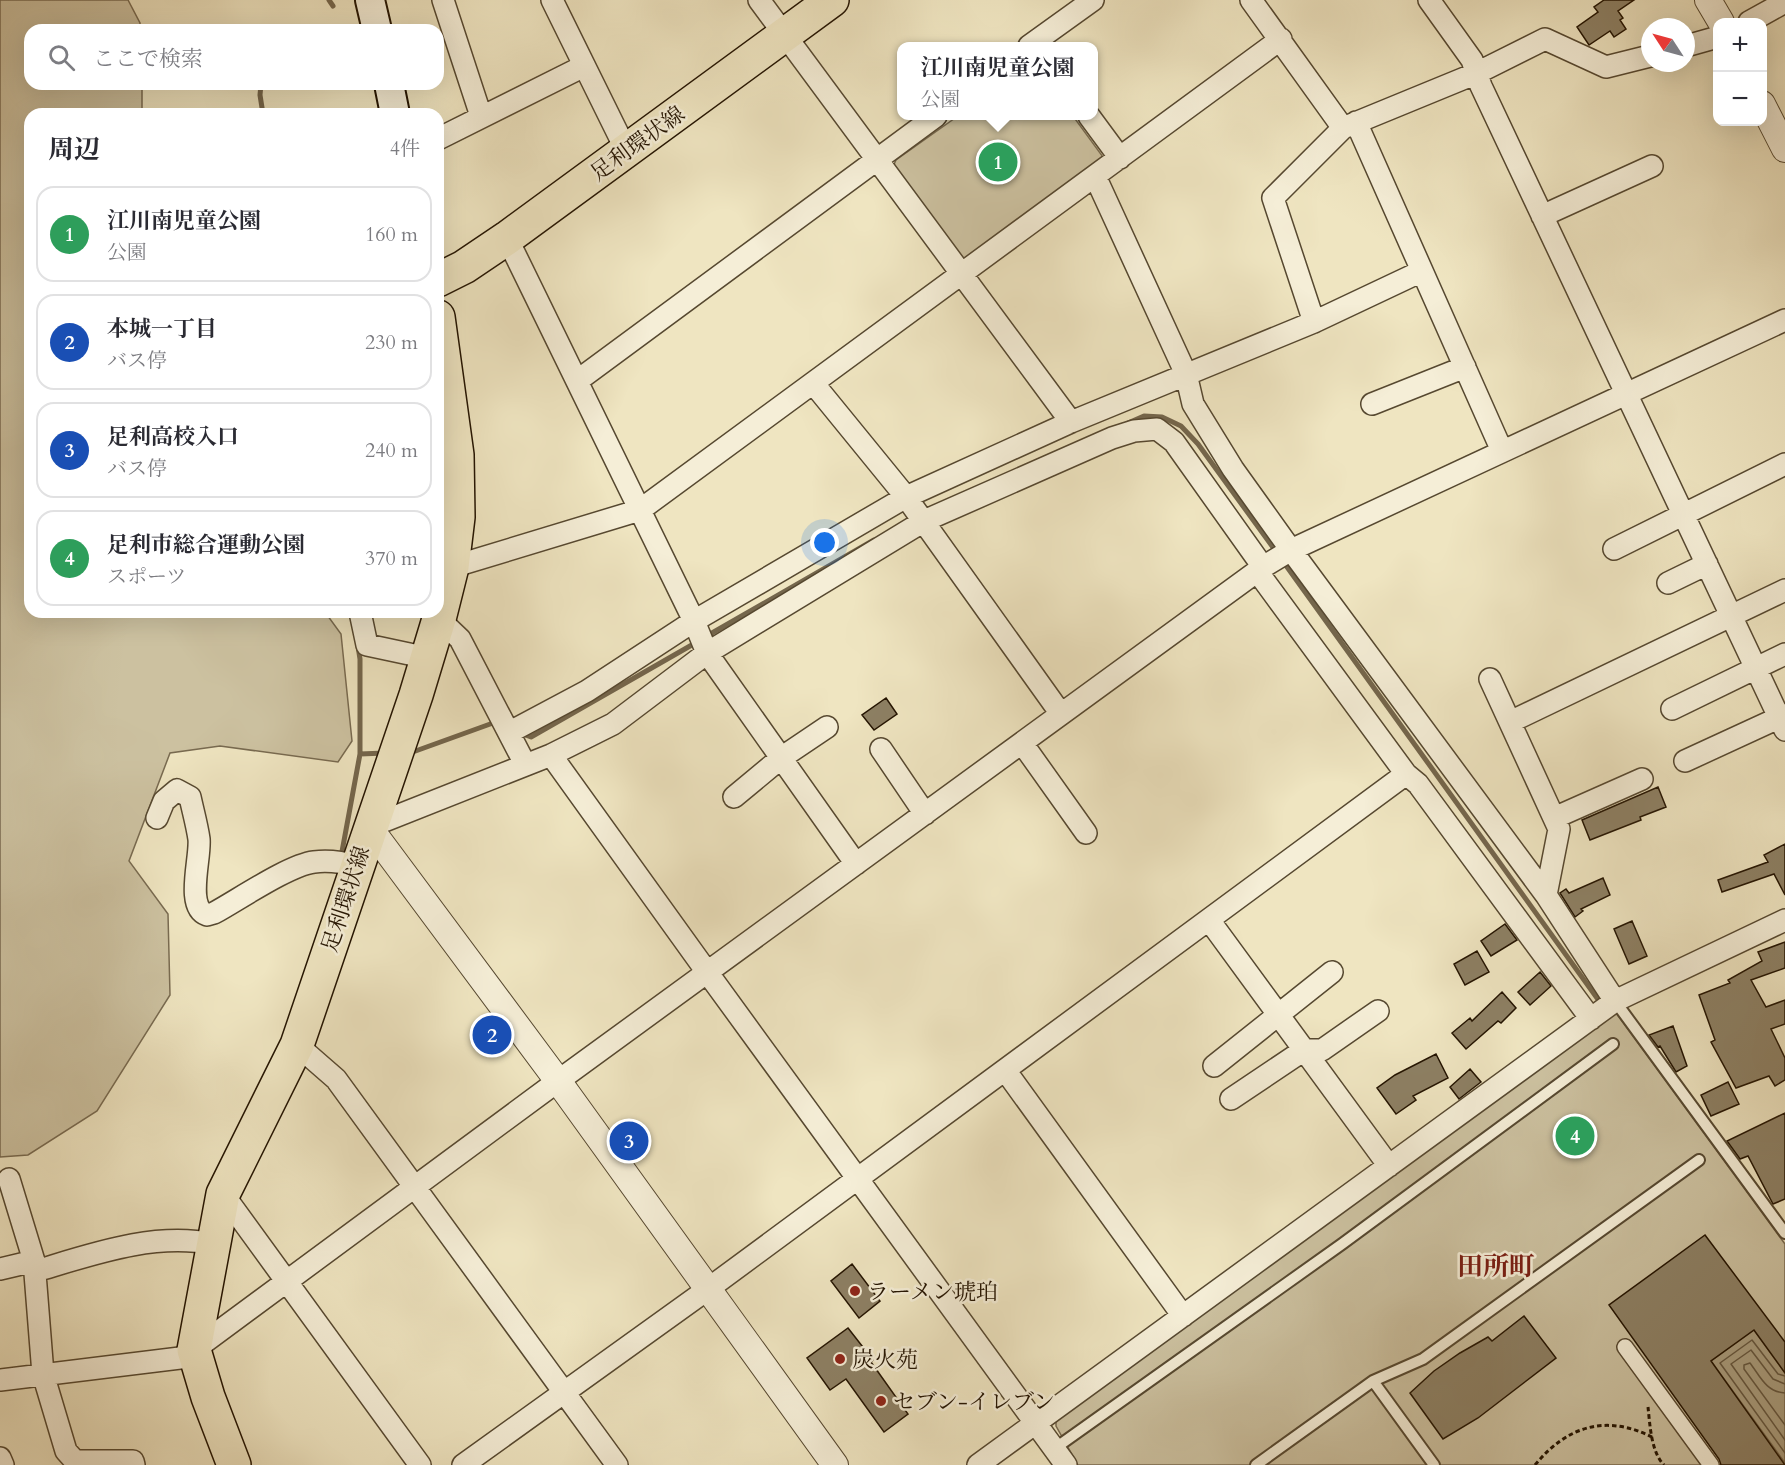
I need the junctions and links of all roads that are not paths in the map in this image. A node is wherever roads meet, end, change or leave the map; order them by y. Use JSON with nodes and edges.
{"nodes":[{"id":1,"x":370,"y":0,"type":"edge"},
{"id":2,"x":443,"y":0,"type":"edge"},
{"id":3,"x":552,"y":0,"type":"edge"},
{"id":4,"x":759,"y":0,"type":"edge"},
{"id":5,"x":832,"y":0,"type":"edge"},
{"id":6,"x":1093,"y":0,"type":"edge"},
{"id":7,"x":1251,"y":0,"type":"edge"},
{"id":8,"x":1430,"y":0,"type":"edge"},
{"id":9,"x":1708,"y":0,"type":"edge"},
{"id":10,"x":1785,"y":2,"type":"edge"},
{"id":11,"x":1719,"y":18,"type":"edge"},
{"id":12,"x":1756,"y":18,"type":"edge"},
{"id":13,"x":376,"y":24,"type":"edge"},
{"id":14,"x":785,"y":35,"type":"junction"},
{"id":15,"x":1713,"y":38,"type":"edge"},
{"id":16,"x":1281,"y":39,"type":"junction"},
{"id":17,"x":1038,"y":42,"type":"edge"},
{"id":18,"x":1695,"y":43,"type":"edge"},
{"id":19,"x":1641,"y":58,"type":"edge"},
{"id":20,"x":584,"y":66,"type":"junction"},
{"id":21,"x":1477,"y":73,"type":"junction"},
{"id":22,"x":389,"y":90,"type":"edge"},
{"id":23,"x":394,"y":108,"type":"edge"},
{"id":24,"x":1767,"y":114,"type":"edge"},
{"id":25,"x":481,"y":116,"type":"junction"},
{"id":26,"x":931,"y":120,"type":"edge"},
{"id":27,"x":1092,"y":120,"type":"edge"},
{"id":28,"x":1350,"y":125,"type":"junction"},
{"id":29,"x":444,"y":136,"type":"edge"},
{"id":30,"x":1785,"y":149,"type":"edge"},
{"id":31,"x":626,"y":150,"type":"junction"},
{"id":32,"x":1120,"y":158,"type":"junction"},
{"id":33,"x":876,"y":160,"type":"junction"},
{"id":34,"x":1652,"y":166,"type":"dead end"},
{"id":35,"x":1095,"y":176,"type":"junction"},
{"id":36,"x":1542,"y":216,"type":"junction"},
{"id":37,"x":507,"y":238,"type":"junction"},
{"id":38,"x":1422,"y":271,"type":"junction"},
{"id":39,"x":962,"y":274,"type":"junction"},
{"id":40,"x":444,"y":277,"type":"edge"},
{"id":41,"x":1785,"y":320,"type":"edge"},
{"id":42,"x":1314,"y":322,"type":"junction"},
{"id":43,"x":1465,"y":367,"type":"junction"},
{"id":44,"x":1185,"y":374,"type":"junction"},
{"id":45,"x":577,"y":381,"type":"junction"},
{"id":46,"x":813,"y":383,"type":"junction"},
{"id":47,"x":1626,"y":393,"type":"junction"},
{"id":48,"x":444,"y":396,"type":"edge"},
{"id":49,"x":1372,"y":404,"type":"dead end"},
{"id":50,"x":1071,"y":422,"type":"junction"},
{"id":51,"x":1502,"y":451,"type":"junction"},
{"id":52,"x":1785,"y":464,"type":"edge"},
{"id":53,"x":906,"y":497,"type":"junction"},
{"id":54,"x":640,"y":510,"type":"junction"},
{"id":55,"x":1683,"y":514,"type":"junction"},
{"id":56,"x":924,"y":521,"type":"junction"},
{"id":57,"x":1614,"y":549,"type":"dead end"},
{"id":58,"x":1290,"y":550,"type":"junction"},
{"id":59,"x":1707,"y":564,"type":"junction"},
{"id":60,"x":452,"y":567,"type":"junction"},
{"id":61,"x":1260,"y":569,"type":"junction"},
{"id":62,"x":1668,"y":583,"type":"dead end"},
{"id":63,"x":1785,"y":590,"type":"edge"},
{"id":64,"x":444,"y":602,"type":"edge"},
{"id":65,"x":1732,"y":615,"type":"junction"},
{"id":66,"x":361,"y":618,"type":"edge"},
{"id":67,"x":440,"y":619,"type":"joint"},
{"id":68,"x":694,"y":621,"type":"junction"},
{"id":69,"x":707,"y":653,"type":"junction"},
{"id":70,"x":1785,"y":654,"type":"edge"},
{"id":71,"x":428,"y":658,"type":"junction"},
{"id":72,"x":1756,"y":668,"type":"junction"},
{"id":73,"x":1490,"y":679,"type":"dead end"},
{"id":74,"x":1672,"y":709,"type":"dead end"},
{"id":75,"x":1061,"y":714,"type":"junction"},
{"id":76,"x":1783,"y":721,"type":"edge"},
{"id":77,"x":1510,"y":722,"type":"junction"},
{"id":78,"x":827,"y":727,"type":"dead end"},
{"id":79,"x":510,"y":732,"type":"junction"},
{"id":80,"x":1022,"y":743,"type":"junction"},
{"id":81,"x":881,"y":749,"type":"dead end"},
{"id":82,"x":551,"y":755,"type":"junction"},
{"id":83,"x":782,"y":758,"type":"junction"},
{"id":84,"x":1685,"y":761,"type":"dead end"},
{"id":85,"x":525,"y":764,"type":"junction"},
{"id":86,"x":1406,"y":774,"type":"junction"},
{"id":87,"x":1642,"y":779,"type":"dead end"},
{"id":88,"x":734,"y":797,"type":"dead end"},
{"id":89,"x":925,"y":814,"type":"junction"},
{"id":90,"x":157,"y":818,"type":"dead end"},
{"id":91,"x":1554,"y":818,"type":"junction"},
{"id":92,"x":369,"y":827,"type":"junction"},
{"id":93,"x":1086,"y":833,"type":"dead end"},
{"id":94,"x":346,"y":863,"type":"junction"},
{"id":95,"x":856,"y":864,"type":"junction"},
{"id":96,"x":1546,"y":895,"type":"junction"},
{"id":97,"x":1209,"y":920,"type":"junction"},
{"id":98,"x":1785,"y":920,"type":"edge"},
{"id":99,"x":707,"y":972,"type":"junction"},
{"id":100,"x":1332,"y":972,"type":"dead end"},
{"id":101,"x":1615,"y":1001,"type":"junction"},
{"id":102,"x":1378,"y":1011,"type":"dead end"},
{"id":103,"x":1279,"y":1015,"type":"junction"},
{"id":104,"x":1591,"y":1019,"type":"junction"},
{"id":105,"x":1614,"y":1044,"type":"dead end"},
{"id":106,"x":297,"y":1045,"type":"junction"},
{"id":107,"x":1304,"y":1050,"type":"junction"},
{"id":108,"x":1215,"y":1066,"type":"dead end"},
{"id":109,"x":1005,"y":1070,"type":"junction"},
{"id":110,"x":558,"y":1081,"type":"junction"},
{"id":111,"x":1231,"y":1099,"type":"dead end"},
{"id":112,"x":1699,"y":1160,"type":"dead end"},
{"id":113,"x":1389,"y":1166,"type":"junction"},
{"id":114,"x":9,"y":1179,"type":"dead end"},
{"id":115,"x":857,"y":1179,"type":"junction"},
{"id":116,"x":416,"y":1186,"type":"junction"},
{"id":117,"x":223,"y":1194,"type":"junction"},
{"id":118,"x":1785,"y":1233,"type":"edge"},
{"id":119,"x":205,"y":1243,"type":"junction"},
{"id":120,"x":35,"y":1266,"type":"junction"},
{"id":121,"x":0,"y":1269,"type":"edge"},
{"id":122,"x":287,"y":1281,"type":"junction"},
{"id":123,"x":708,"y":1289,"type":"junction"},
{"id":124,"x":1183,"y":1316,"type":"junction"},
{"id":125,"x":1625,"y":1347,"type":"dead end"},
{"id":126,"x":187,"y":1354,"type":"junction"},
{"id":127,"x":43,"y":1374,"type":"junction"},
{"id":128,"x":0,"y":1380,"type":"edge"},
{"id":129,"x":1373,"y":1381,"type":"junction"},
{"id":130,"x":564,"y":1392,"type":"junction"},
{"id":131,"x":1036,"y":1424,"type":"junction"},
{"id":132,"x":1060,"y":1457,"type":"edge"},
{"id":133,"x":0,"y":1458,"type":"edge"},
{"id":134,"x":3,"y":1465,"type":"edge"},
{"id":135,"x":134,"y":1465,"type":"edge"},
{"id":136,"x":234,"y":1465,"type":"edge"},
{"id":137,"x":420,"y":1465,"type":"edge"},
{"id":138,"x":463,"y":1465,"type":"edge"},
{"id":139,"x":617,"y":1465,"type":"edge"},
{"id":140,"x":835,"y":1465,"type":"edge"},
{"id":141,"x":978,"y":1465,"type":"edge"},
{"id":142,"x":1257,"y":1465,"type":"edge"},
{"id":143,"x":1434,"y":1465,"type":"edge"},
{"id":144,"x":1711,"y":1465,"type":"edge"}],
"edges":[{"from":1,"to":13,"type":"main road"},
{"from":2,"to":25,"type":"street"},
{"from":3,"to":20,"type":"street"},
{"from":4,"to":14,"type":"street"},
{"from":5,"to":14,"type":"main road","name":"足利環状線"},
{"from":6,"to":17,"type":"street"},
{"from":7,"to":16,"type":"street"},
{"from":8,"to":21,"type":"street"},
{"from":9,"to":11,"type":"street"},
{"from":10,"to":12,"type":"street"},
{"from":14,"to":31,"type":"main road","name":"足利環状線"},
{"from":14,"to":33,"type":"street"},
{"from":15,"to":18,"type":"street"},
{"from":16,"to":28,"type":"street"},
{"from":16,"to":32,"type":"street"},
{"from":19,"to":21,"type":"street"},
{"from":20,"to":25,"type":"street"},
{"from":20,"to":31,"type":"street"},
{"from":21,"to":28,"type":"street"},
{"from":21,"to":36,"type":"street"},
{"from":22,"to":23,"type":"main road"},
{"from":24,"to":30,"type":"street"},
{"from":25,"to":29,"type":"street"},
{"from":26,"to":33,"type":"street"},
{"from":27,"to":32,"type":"street"},
{"from":28,"to":38,"type":"street"},
{"from":28,"to":42,"type":"street"},
{"from":31,"to":37,"type":"main road","name":"足利環状線"},
{"from":32,"to":35,"type":"street"},
{"from":33,"to":39,"type":"street"},
{"from":33,"to":45,"type":"street"},
{"from":34,"to":36,"type":"street"},
{"from":35,"to":39,"type":"street"},
{"from":35,"to":44,"type":"street"},
{"from":36,"to":47,"type":"street"},
{"from":37,"to":40,"type":"main road","name":"足利環状線"},
{"from":37,"to":45,"type":"street"},
{"from":38,"to":42,"type":"street"},
{"from":38,"to":43,"type":"street"},
{"from":39,"to":46,"type":"street"},
{"from":39,"to":50,"type":"street"},
{"from":41,"to":47,"type":"street"},
{"from":42,"to":44,"type":"street"},
{"from":43,"to":49,"type":"street"},
{"from":43,"to":51,"type":"street"},
{"from":44,"to":50,"type":"street"},
{"from":44,"to":58,"type":"street"},
{"from":45,"to":54,"type":"street"},
{"from":46,"to":53,"type":"street"},
{"from":46,"to":54,"type":"street"},
{"from":47,"to":51,"type":"street"},
{"from":47,"to":55,"type":"street"},
{"from":48,"to":60,"type":"main road","name":"足利環状線"},
{"from":50,"to":53,"type":"street"},
{"from":51,"to":58,"type":"street"},
{"from":52,"to":55,"type":"street"},
{"from":53,"to":56,"type":"street"},
{"from":53,"to":68,"type":"street"},
{"from":54,"to":60,"type":"street"},
{"from":54,"to":68,"type":"street"},
{"from":55,"to":57,"type":"street"},
{"from":55,"to":59,"type":"street"},
{"from":56,"to":61,"type":"street"},
{"from":56,"to":69,"type":"street"},
{"from":56,"to":75,"type":"street"},
{"from":58,"to":61,"type":"street"},
{"from":58,"to":96,"type":"street"},
{"from":59,"to":62,"type":"street"},
{"from":59,"to":65,"type":"street"},
{"from":60,"to":64,"type":"main road","name":"足利環状線"},
{"from":61,"to":75,"type":"street"},
{"from":61,"to":86,"type":"street"},
{"from":63,"to":65,"type":"street"},
{"from":65,"to":72,"type":"street"},
{"from":65,"to":77,"type":"street"},
{"from":66,"to":71,"type":"street"},
{"from":67,"to":71,"type":"main road","name":"足利環状線"},
{"from":67,"to":79,"type":"street"},
{"from":68,"to":69,"type":"street"},
{"from":68,"to":79,"type":"street"},
{"from":69,"to":82,"type":"street"},
{"from":69,"to":83,"type":"street"},
{"from":70,"to":72,"type":"street"},
{"from":71,"to":92,"type":"main road","name":"足利環状線"},
{"from":72,"to":74,"type":"street"},
{"from":72,"to":76,"type":"street"},
{"from":73,"to":77,"type":"street"},
{"from":75,"to":80,"type":"street"},
{"from":76,"to":84,"type":"street"},
{"from":77,"to":91,"type":"street"},
{"from":78,"to":83,"type":"street"},
{"from":79,"to":85,"type":"street"},
{"from":80,"to":89,"type":"street"},
{"from":80,"to":93,"type":"street"},
{"from":81,"to":89,"type":"street"},
{"from":82,"to":85,"type":"street"},
{"from":82,"to":99,"type":"street"},
{"from":83,"to":88,"type":"street"},
{"from":83,"to":95,"type":"street"},
{"from":85,"to":92,"type":"street"},
{"from":86,"to":97,"type":"street"},
{"from":86,"to":104,"type":"street"},
{"from":87,"to":91,"type":"street"},
{"from":89,"to":95,"type":"street"},
{"from":90,"to":94,"type":"street"},
{"from":91,"to":96,"type":"street"},
{"from":92,"to":94,"type":"main road","name":"足利環状線"},
{"from":92,"to":110,"type":"street"},
{"from":94,"to":106,"type":"main road","name":"足利環状線"},
{"from":95,"to":99,"type":"street"},
{"from":96,"to":101,"type":"street"},
{"from":97,"to":103,"type":"street"},
{"from":97,"to":109,"type":"street"},
{"from":98,"to":101,"type":"street"},
{"from":99,"to":110,"type":"street"},
{"from":99,"to":115,"type":"street"},
{"from":100,"to":103,"type":"street"},
{"from":101,"to":104,"type":"street"},
{"from":101,"to":118,"type":"lane"},
{"from":102,"to":107,"type":"street"},
{"from":103,"to":107,"type":"street"},
{"from":103,"to":108,"type":"street"},
{"from":104,"to":113,"type":"street"},
{"from":105,"to":132,"type":"lane"},
{"from":106,"to":116,"type":"street"},
{"from":106,"to":117,"type":"main road","name":"足利環状線"},
{"from":107,"to":111,"type":"street"},
{"from":107,"to":113,"type":"street"},
{"from":109,"to":115,"type":"street"},
{"from":109,"to":124,"type":"street"},
{"from":110,"to":116,"type":"street"},
{"from":110,"to":123,"type":"street"},
{"from":112,"to":129,"type":"lane"},
{"from":113,"to":124,"type":"street"},
{"from":114,"to":120,"type":"street"},
{"from":115,"to":123,"type":"street"},
{"from":115,"to":131,"type":"street"},
{"from":116,"to":122,"type":"street"},
{"from":116,"to":130,"type":"street"},
{"from":117,"to":119,"type":"main road","name":"足利環状線"},
{"from":117,"to":122,"type":"street"},
{"from":119,"to":120,"type":"street"},
{"from":119,"to":126,"type":"main road","name":"足利環状線"},
{"from":120,"to":121,"type":"street"},
{"from":120,"to":127,"type":"street"},
{"from":122,"to":126,"type":"street"},
{"from":122,"to":137,"type":"street"},
{"from":123,"to":130,"type":"street"},
{"from":123,"to":140,"type":"street"},
{"from":124,"to":131,"type":"street"},
{"from":125,"to":144,"type":"street"},
{"from":126,"to":127,"type":"street"},
{"from":126,"to":136,"type":"main road","name":"足利環状線"},
{"from":127,"to":128,"type":"street"},
{"from":127,"to":135,"type":"street"},
{"from":129,"to":142,"type":"lane"},
{"from":129,"to":143,"type":"lane"},
{"from":130,"to":138,"type":"street"},
{"from":130,"to":139,"type":"street"},
{"from":131,"to":132,"type":"street"},
{"from":131,"to":141,"type":"street"},
{"from":133,"to":134,"type":"street"}]}
